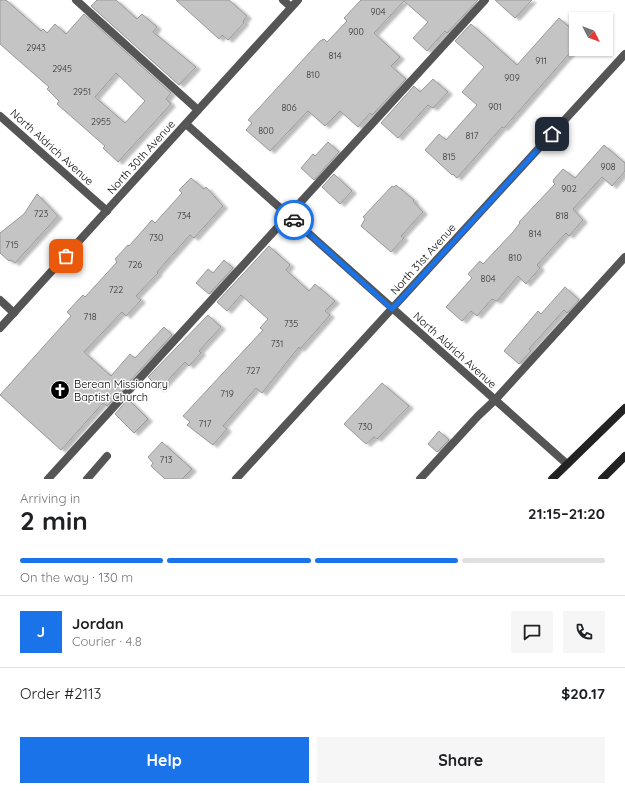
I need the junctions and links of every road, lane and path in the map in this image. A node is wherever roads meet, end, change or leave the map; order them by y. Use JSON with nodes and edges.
{"nodes":[{"id":1,"x":76,"y":0,"type":"edge"},
{"id":2,"x":283,"y":0,"type":"edge"},
{"id":3,"x":298,"y":0,"type":"edge"},
{"id":4,"x":485,"y":0,"type":"edge"},
{"id":5,"x":291,"y":7,"type":"junction"},
{"id":6,"x":625,"y":54,"type":"edge"},
{"id":7,"x":198,"y":110,"type":"junction"},
{"id":8,"x":0,"y":116,"type":"edge"},
{"id":9,"x":186,"y":124,"type":"junction"},
{"id":10,"x":107,"y":211,"type":"junction"},
{"id":11,"x":288,"y":215,"type":"junction"},
{"id":12,"x":625,"y":257,"type":"edge"},
{"id":13,"x":0,"y":300,"type":"edge"},
{"id":14,"x":392,"y":309,"type":"junction"},
{"id":15,"x":14,"y":313,"type":"junction"},
{"id":16,"x":0,"y":328,"type":"edge"},
{"id":17,"x":495,"y":400,"type":"junction"},
{"id":18,"x":625,"y":408,"type":"edge"},
{"id":19,"x":107,"y":456,"type":"dead end"},
{"id":20,"x":625,"y":456,"type":"edge"},
{"id":21,"x":567,"y":464,"type":"junction"},
{"id":22,"x":607,"y":477,"type":"edge"},
{"id":23,"x":48,"y":479,"type":"edge"},
{"id":24,"x":87,"y":479,"type":"edge"},
{"id":25,"x":236,"y":479,"type":"edge"},
{"id":26,"x":420,"y":479,"type":"edge"},
{"id":27,"x":552,"y":479,"type":"edge"}],
"edges":[{"from":1,"to":7,"type":"street"},
{"from":2,"to":5,"type":"street"},
{"from":3,"to":5,"type":"street","name":"North 30th Avenue"},
{"from":4,"to":11,"type":"street"},
{"from":5,"to":7,"type":"street","name":"North 30th Avenue"},
{"from":6,"to":14,"type":"street","name":"North 31st Avenue"},
{"from":7,"to":9,"type":"street","name":"North 30th Avenue"},
{"from":8,"to":10,"type":"street","name":"North Aldrich Avenue"},
{"from":9,"to":10,"type":"street","name":"North 30th Avenue"},
{"from":9,"to":11,"type":"street","name":"North Aldrich Avenue"},
{"from":10,"to":15,"type":"street","name":"North 30th Avenue"},
{"from":11,"to":14,"type":"street","name":"North Aldrich Avenue"},
{"from":11,"to":23,"type":"street"},
{"from":12,"to":17,"type":"street"},
{"from":13,"to":15,"type":"street"},
{"from":14,"to":17,"type":"street","name":"North Aldrich Avenue"},
{"from":14,"to":25,"type":"street","name":"North 31st Avenue"},
{"from":15,"to":16,"type":"street","name":"North 30th Avenue"},
{"from":17,"to":21,"type":"street","name":"North Aldrich Avenue"},
{"from":17,"to":26,"type":"street"},
{"from":18,"to":21,"type":"main road"},
{"from":19,"to":24,"type":"street"},
{"from":20,"to":22,"type":"main road"},
{"from":21,"to":27,"type":"main road"}]}
